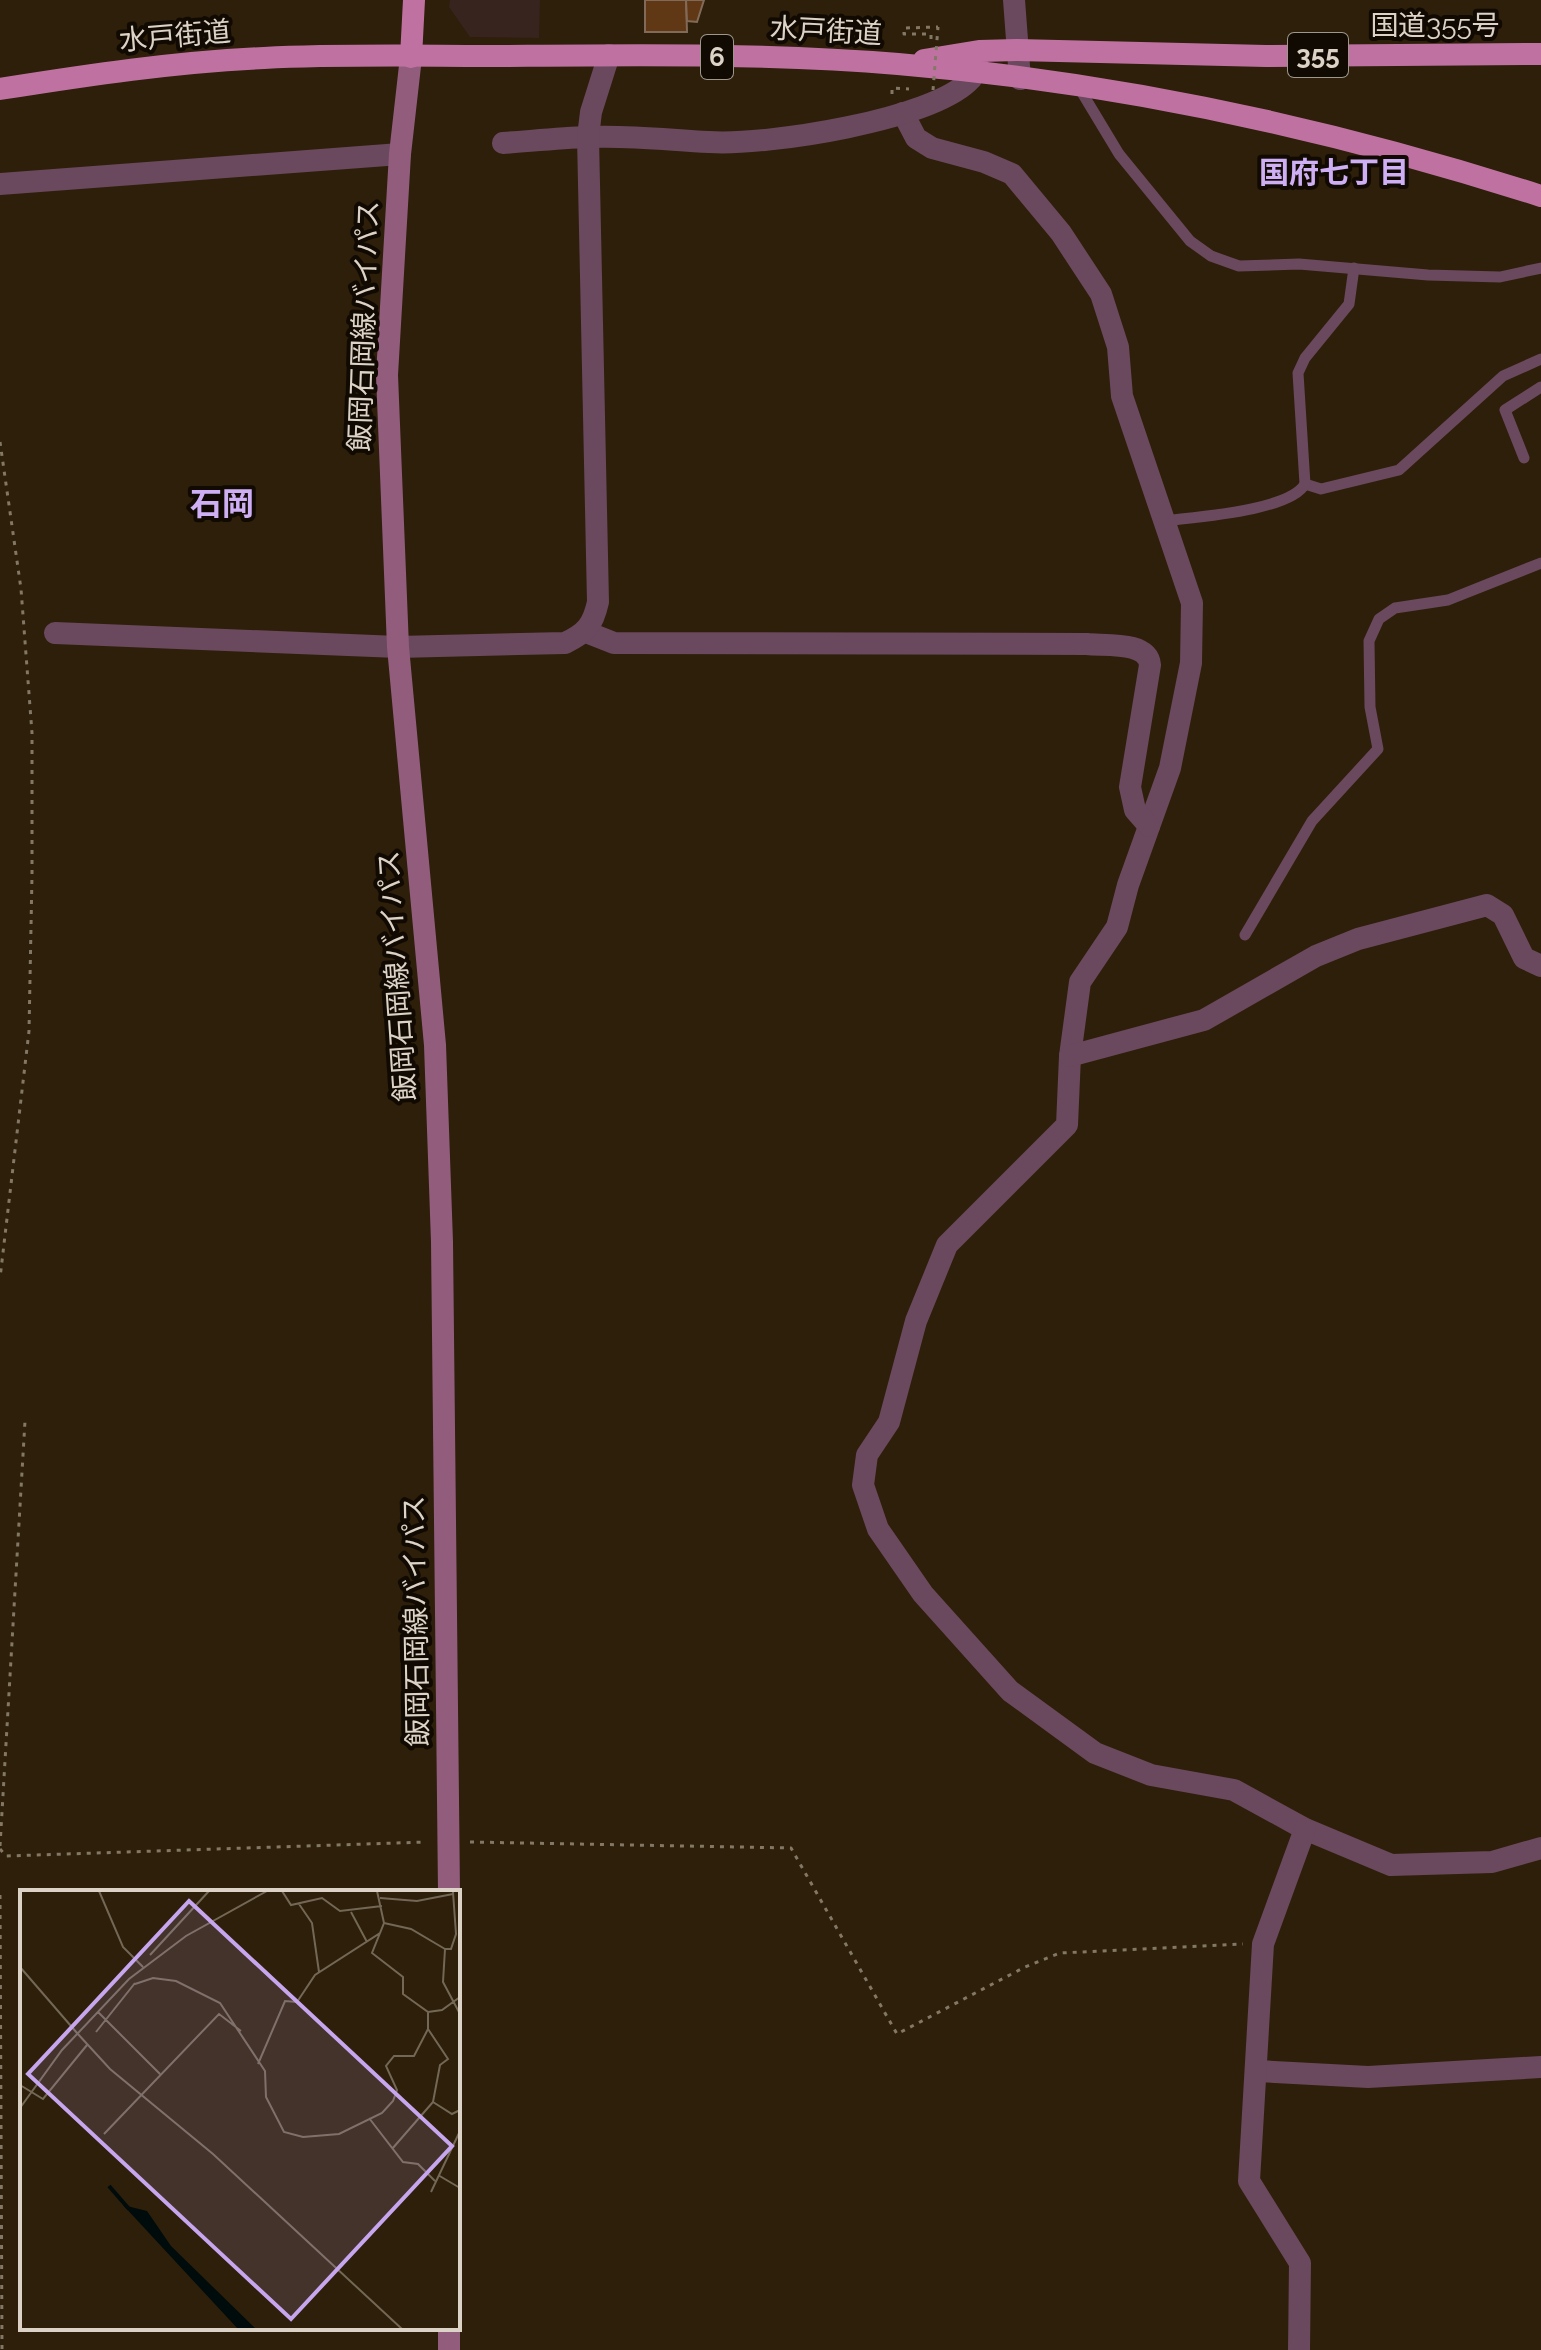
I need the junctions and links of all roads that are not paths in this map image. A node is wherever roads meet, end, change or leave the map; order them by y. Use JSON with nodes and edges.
{"nodes":[{"id":1,"x":414,"y":0,"type":"edge"},
{"id":2,"x":1014,"y":0,"type":"edge"},
{"id":3,"x":1017,"y":50,"type":"junction"},
{"id":4,"x":1054,"y":52,"type":"junction"},
{"id":5,"x":1541,"y":54,"type":"edge"},
{"id":6,"x":609,"y":55,"type":"junction"},
{"id":7,"x":411,"y":57,"type":"junction"},
{"id":8,"x":977,"y":62,"type":"junction"},
{"id":9,"x":1030,"y":80,"type":"junction"},
{"id":10,"x":1078,"y":86,"type":"junction"},
{"id":11,"x":0,"y":89,"type":"edge"},
{"id":12,"x":903,"y":113,"type":"junction"},
{"id":13,"x":588,"y":137,"type":"junction"},
{"id":14,"x":503,"y":143,"type":"dead end"},
{"id":15,"x":400,"y":154,"type":"junction"},
{"id":16,"x":0,"y":184,"type":"edge"},
{"id":17,"x":1541,"y":196,"type":"edge"},
{"id":18,"x":1354,"y":268,"type":"junction"},
{"id":19,"x":1541,"y":268,"type":"edge"},
{"id":20,"x":1541,"y":359,"type":"edge"},
{"id":21,"x":1541,"y":387,"type":"edge"},
{"id":22,"x":1524,"y":458,"type":"dead end"},
{"id":23,"x":1305,"y":484,"type":"junction"},
{"id":24,"x":1163,"y":521,"type":"junction"},
{"id":25,"x":1541,"y":563,"type":"edge"},
{"id":26,"x":586,"y":632,"type":"junction"},
{"id":27,"x":55,"y":633,"type":"dead end"},
{"id":28,"x":398,"y":647,"type":"junction"},
{"id":29,"x":1149,"y":826,"type":"junction"},
{"id":30,"x":1245,"y":935,"type":"dead end"},
{"id":31,"x":1541,"y":966,"type":"edge"},
{"id":32,"x":1070,"y":1056,"type":"junction"},
{"id":33,"x":1305,"y":1829,"type":"junction"},
{"id":34,"x":1541,"y":1848,"type":"edge"},
{"id":35,"x":449,"y":1890,"type":"edge"},
{"id":36,"x":1541,"y":2067,"type":"edge"},
{"id":37,"x":1258,"y":2071,"type":"junction"},
{"id":38,"x":1299,"y":2350,"type":"edge"}],
"edges":[{"from":1,"to":7,"type":"highway"},
{"from":2,"to":3,"type":"street"},
{"from":3,"to":4,"type":"highway","name":"国道355号","number":"355"},
{"from":3,"to":8,"type":"highway","name":"国道355号","number":"355"},
{"from":3,"to":9,"type":"street"},
{"from":4,"to":5,"type":"highway","name":"国道355号","number":"355"},
{"from":4,"to":9,"type":"highway"},
{"from":6,"to":7,"type":"highway","name":"水戸街道","number":"6"},
{"from":6,"to":8,"type":"highway","name":"水戸街道","number":"6"},
{"from":6,"to":13,"type":"street"},
{"from":7,"to":11,"type":"highway","name":"水戸街道","number":"6"},
{"from":7,"to":15,"type":"main road","name":"飯岡石岡線バイパス"},
{"from":8,"to":9,"type":"highway","name":"水戸街道","number":"6"},
{"from":8,"to":12,"type":"street"},
{"from":9,"to":10,"type":"highway","name":"水戸街道","number":"6"},
{"from":10,"to":17,"type":"highway","name":"水戸街道","number":"6"},
{"from":10,"to":18,"type":"lane"},
{"from":12,"to":13,"type":"street"},
{"from":12,"to":24,"type":"street"},
{"from":13,"to":14,"type":"street"},
{"from":13,"to":26,"type":"street"},
{"from":15,"to":16,"type":"street"},
{"from":15,"to":28,"type":"main road","name":"飯岡石岡線バイパス"},
{"from":18,"to":19,"type":"lane"},
{"from":18,"to":23,"type":"lane"},
{"from":20,"to":23,"type":"lane"},
{"from":21,"to":22,"type":"lane"},
{"from":23,"to":24,"type":"lane"},
{"from":24,"to":29,"type":"street"},
{"from":25,"to":30,"type":"lane"},
{"from":26,"to":28,"type":"street"},
{"from":26,"to":29,"type":"street"},
{"from":27,"to":28,"type":"street"},
{"from":28,"to":35,"type":"main road","name":"飯岡石岡線バイパス"},
{"from":29,"to":32,"type":"street"},
{"from":31,"to":32,"type":"street"},
{"from":32,"to":33,"type":"street"},
{"from":33,"to":34,"type":"street"},
{"from":33,"to":37,"type":"street"},
{"from":36,"to":37,"type":"street"},
{"from":37,"to":38,"type":"street"}]}
